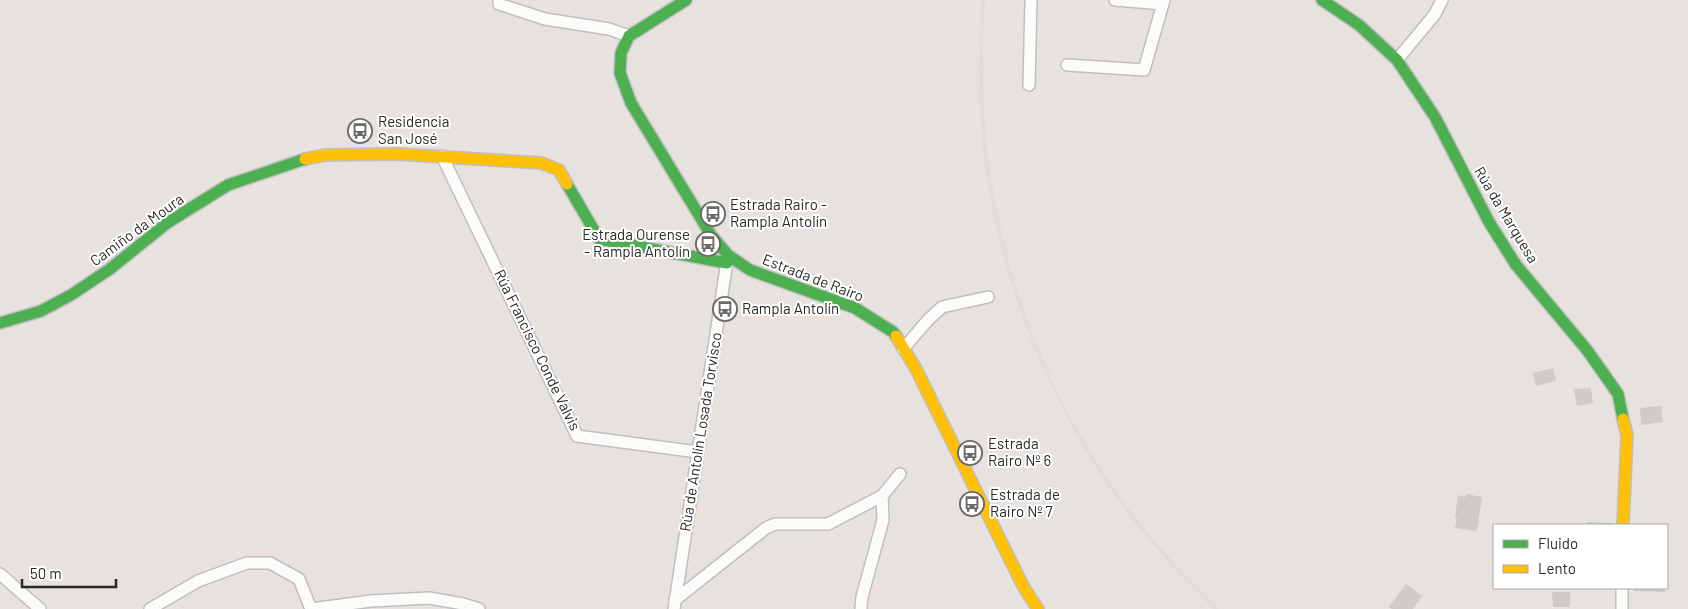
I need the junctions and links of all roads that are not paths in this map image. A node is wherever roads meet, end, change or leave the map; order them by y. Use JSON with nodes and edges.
{"nodes":[{"id":1,"x":499,"y":0,"type":"edge"},
{"id":2,"x":686,"y":0,"type":"edge"},
{"id":3,"x":1031,"y":0,"type":"edge"},
{"id":4,"x":1115,"y":0,"type":"edge"},
{"id":5,"x":1322,"y":0,"type":"edge"},
{"id":6,"x":1442,"y":0,"type":"edge"},
{"id":7,"x":1164,"y":2,"type":"edge"},
{"id":8,"x":629,"y":36,"type":"junction"},
{"id":9,"x":1397,"y":60,"type":"junction"},
{"id":10,"x":1068,"y":65,"type":"dead end"},
{"id":11,"x":1029,"y":85,"type":"dead end"},
{"id":12,"x":442,"y":156,"type":"junction"},
{"id":13,"x":727,"y":259,"type":"junction"},
{"id":14,"x":988,"y":297,"type":"dead end"},
{"id":15,"x":0,"y":323,"type":"edge"},
{"id":16,"x":903,"y":349,"type":"junction"},
{"id":17,"x":698,"y":452,"type":"junction"},
{"id":18,"x":900,"y":474,"type":"dead end"},
{"id":19,"x":882,"y":496,"type":"junction"},
{"id":20,"x":1623,"y":524,"type":"edge"},
{"id":21,"x":0,"y":574,"type":"edge"},
{"id":22,"x":1622,"y":589,"type":"edge"},
{"id":23,"x":675,"y":605,"type":"edge"},
{"id":24,"x":40,"y":609,"type":"edge"},
{"id":25,"x":150,"y":609,"type":"edge"},
{"id":26,"x":478,"y":609,"type":"edge"},
{"id":27,"x":861,"y":609,"type":"edge"},
{"id":28,"x":1038,"y":609,"type":"edge"},
{"id":29,"x":1622,"y":609,"type":"edge"}],
"edges":[{"from":1,"to":8,"type":"street"},
{"from":2,"to":8,"type":"street"},
{"from":3,"to":11,"type":"street"},
{"from":4,"to":7,"type":"street"},
{"from":5,"to":9,"type":"street","name":"Rúa da Marquesa"},
{"from":6,"to":9,"type":"street"},
{"from":7,"to":10,"type":"street"},
{"from":8,"to":13,"type":"street","name":"Estrada de Rairo"},
{"from":9,"to":20,"type":"street","name":"Rúa da Marquesa"},
{"from":12,"to":13,"type":"street","name":"Camiño da Moura"},
{"from":12,"to":15,"type":"street","name":"Camiño da Moura"},
{"from":12,"to":17,"type":"street","name":"Rúa Francisco Conde Valvis"},
{"from":13,"to":16,"type":"street","name":"Estrada de Rairo"},
{"from":13,"to":17,"type":"street","name":"Rúa de Antolín Losada Torvisco"},
{"from":14,"to":16,"type":"street"},
{"from":16,"to":28,"type":"street","name":"Estrada de Rairo"},
{"from":17,"to":23,"type":"street","name":"Rúa de Antolín Losada Torvisco"},
{"from":18,"to":19,"type":"street"},
{"from":19,"to":23,"type":"street"},
{"from":19,"to":27,"type":"street"},
{"from":21,"to":24,"type":"street"},
{"from":22,"to":29,"type":"street"},
{"from":25,"to":26,"type":"street"}]}
